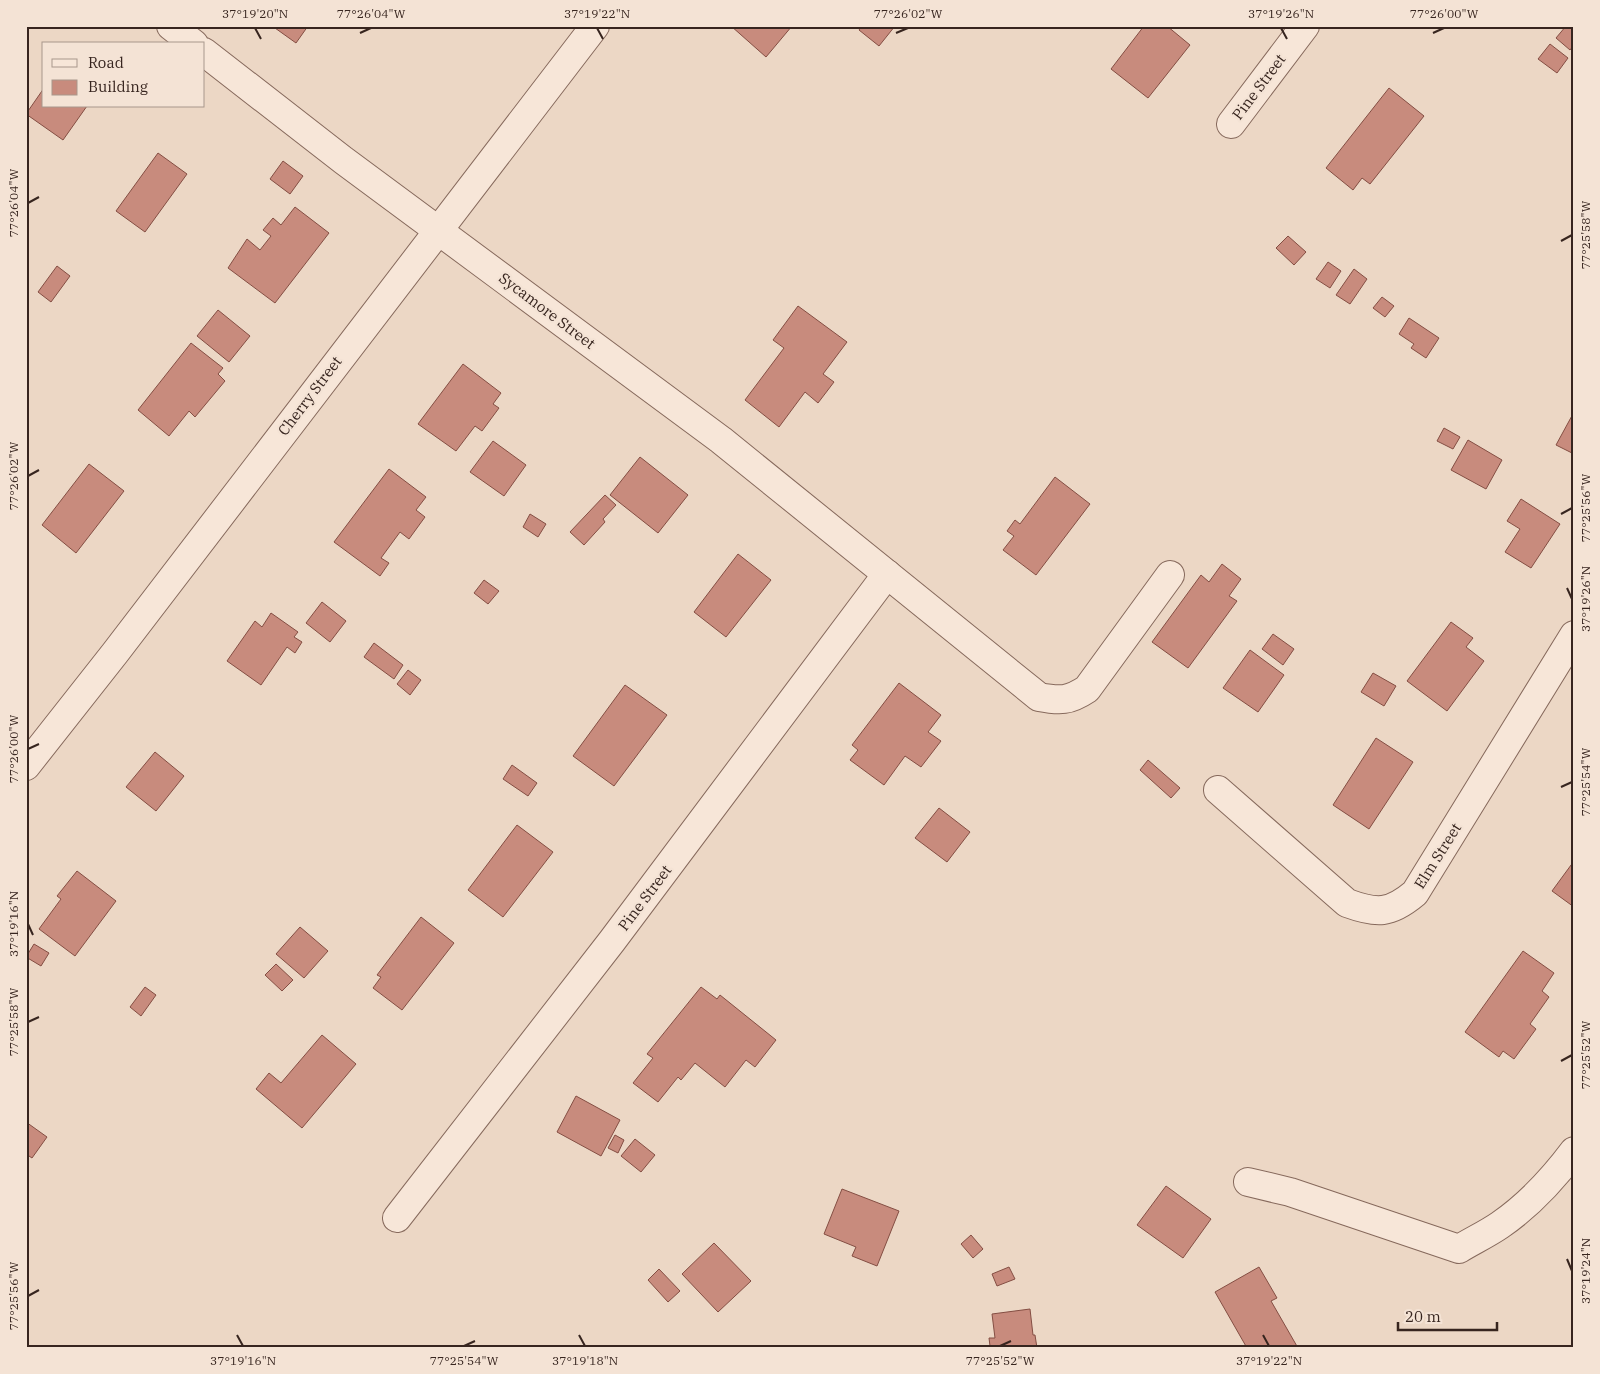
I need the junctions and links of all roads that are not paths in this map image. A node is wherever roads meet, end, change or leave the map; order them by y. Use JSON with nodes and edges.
{"nodes":[{"id":1,"x":171,"y":26,"type":"edge"},
{"id":2,"x":595,"y":26,"type":"edge"},
{"id":3,"x":1306,"y":26,"type":"edge"},
{"id":4,"x":191,"y":42,"type":"edge"},
{"id":5,"x":205,"y":53,"type":"edge"},
{"id":6,"x":1231,"y":124,"type":"dead end"},
{"id":7,"x":438,"y":230,"type":"junction"},
{"id":8,"x":887,"y":574,"type":"junction"},
{"id":9,"x":1170,"y":575,"type":"dead end"},
{"id":10,"x":1574,"y":635,"type":"edge"},
{"id":11,"x":26,"y":766,"type":"edge"},
{"id":12,"x":1218,"y":790,"type":"dead end"},
{"id":13,"x":1574,"y":1151,"type":"edge"},
{"id":14,"x":1248,"y":1182,"type":"dead end"},
{"id":15,"x":397,"y":1218,"type":"dead end"}],
"edges":[{"from":1,"to":4,"type":"street"},
{"from":2,"to":7,"type":"street","name":"Cherry Street"},
{"from":3,"to":6,"type":"street","name":"Pine Street"},
{"from":5,"to":7,"type":"street","name":"Sycamore Street"},
{"from":7,"to":8,"type":"street","name":"Sycamore Street"},
{"from":7,"to":11,"type":"street","name":"Cherry Street"},
{"from":8,"to":9,"type":"street","name":"Sycamore Street"},
{"from":8,"to":15,"type":"street","name":"Pine Street"},
{"from":10,"to":12,"type":"street","name":"Elm Street"},
{"from":13,"to":14,"type":"street"}]}
